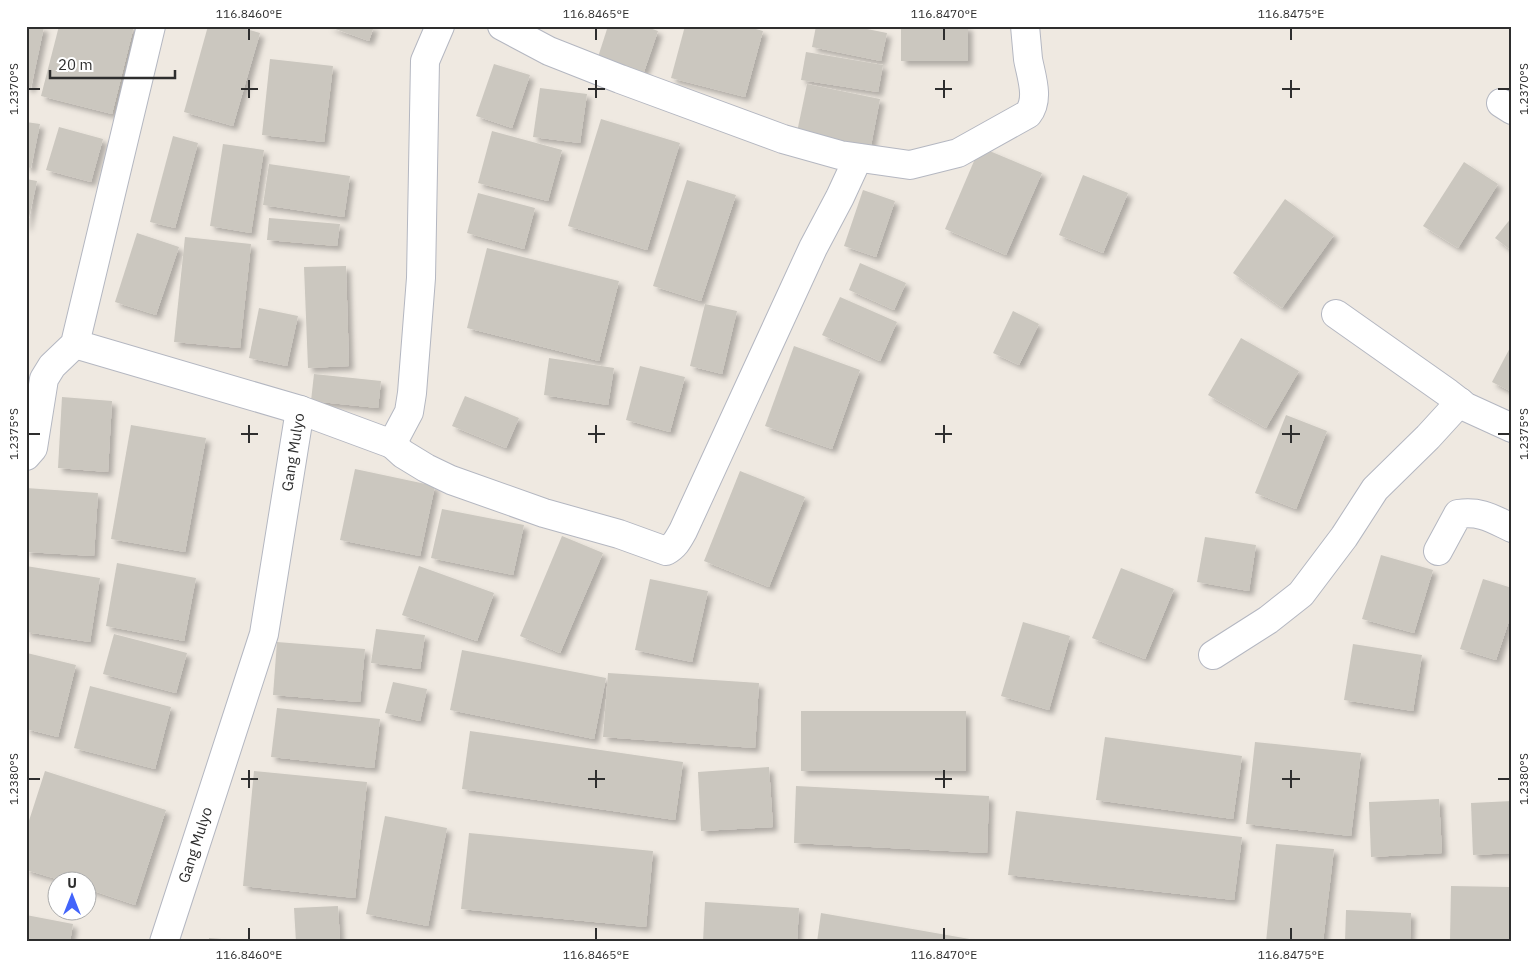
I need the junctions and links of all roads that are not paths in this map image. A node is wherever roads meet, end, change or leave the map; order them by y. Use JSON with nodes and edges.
{"nodes":[{"id":1,"x":151,"y":26,"type":"edge"},
{"id":2,"x":440,"y":26,"type":"edge"},
{"id":3,"x":502,"y":26,"type":"edge"},
{"id":4,"x":1025,"y":26,"type":"edge"},
{"id":5,"x":858,"y":158,"type":"junction"},
{"id":6,"x":1336,"y":314,"type":"dead end"},
{"id":7,"x":75,"y":344,"type":"junction"},
{"id":8,"x":1460,"y":402,"type":"junction"},
{"id":9,"x":300,"y":410,"type":"junction"},
{"id":10,"x":1512,"y":428,"type":"edge"},
{"id":11,"x":392,"y":444,"type":"junction"},
{"id":12,"x":26,"y":456,"type":"edge"},
{"id":13,"x":1512,"y":528,"type":"edge"},
{"id":14,"x":1438,"y":551,"type":"dead end"},
{"id":15,"x":1213,"y":656,"type":"dead end"},
{"id":16,"x":164,"y":942,"type":"edge"}],
"edges":[{"from":1,"to":7,"type":"street"},
{"from":2,"to":11,"type":"street"},
{"from":3,"to":5,"type":"street"},
{"from":4,"to":5,"type":"street"},
{"from":5,"to":11,"type":"street","name":"Gang Mulyo"},
{"from":6,"to":8,"type":"street"},
{"from":7,"to":9,"type":"street"},
{"from":7,"to":12,"type":"street"},
{"from":8,"to":10,"type":"street"},
{"from":8,"to":15,"type":"street"},
{"from":9,"to":11,"type":"street","name":"Gang Mulyo"},
{"from":9,"to":16,"type":"street","name":"Gang Mulyo"},
{"from":13,"to":14,"type":"street"}]}
